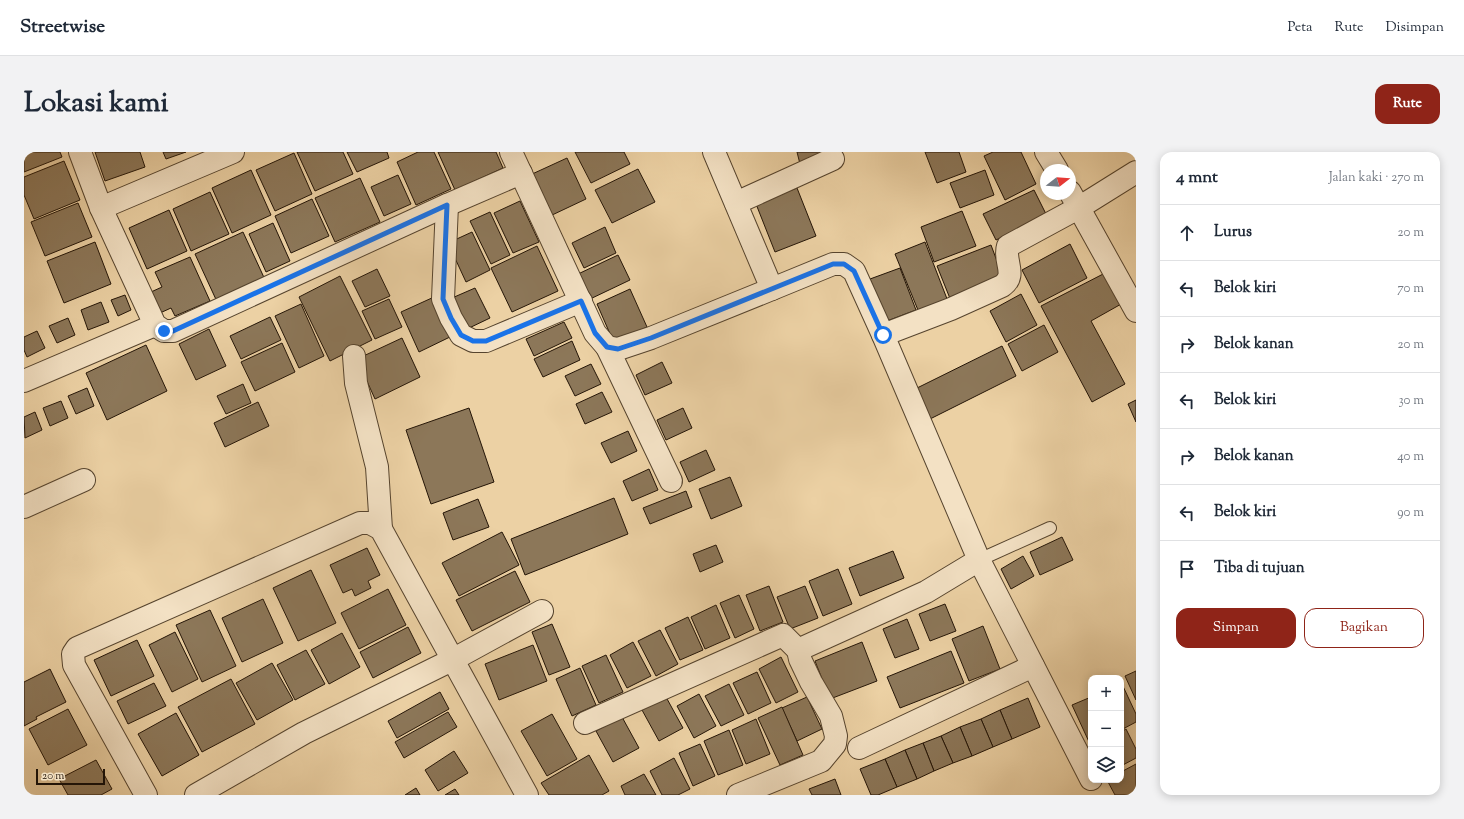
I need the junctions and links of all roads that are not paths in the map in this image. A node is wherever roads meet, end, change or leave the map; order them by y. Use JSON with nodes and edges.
{"nodes":[{"id":1,"x":80,"y":152,"type":"edge"},
{"id":2,"x":234,"y":152,"type":"edge"},
{"id":3,"x":511,"y":152,"type":"edge"},
{"id":4,"x":714,"y":152,"type":"edge"},
{"id":5,"x":1046,"y":152,"type":"edge"},
{"id":6,"x":833,"y":159,"type":"dead end"},
{"id":7,"x":1053,"y":164,"type":"edge"},
{"id":8,"x":1136,"y":172,"type":"edge"},
{"id":9,"x":521,"y":173,"type":"junction"},
{"id":10,"x":1076,"y":199,"type":"edge"},
{"id":11,"x":1074,"y":200,"type":"edge"},
{"id":12,"x":1076,"y":200,"type":"edge"},
{"id":13,"x":736,"y":203,"type":"junction"},
{"id":14,"x":447,"y":205,"type":"junction"},
{"id":15,"x":101,"y":208,"type":"junction"},
{"id":16,"x":772,"y":289,"type":"junction"},
{"id":17,"x":581,"y":301,"type":"junction"},
{"id":18,"x":1136,"y":311,"type":"edge"},
{"id":19,"x":155,"y":325,"type":"junction"},
{"id":20,"x":883,"y":335,"type":"junction"},
{"id":21,"x":607,"y":347,"type":"junction"},
{"id":22,"x":354,"y":356,"type":"dead end"},
{"id":23,"x":24,"y":380,"type":"edge"},
{"id":24,"x":84,"y":480,"type":"dead end"},
{"id":25,"x":671,"y":481,"type":"dead end"},
{"id":26,"x":24,"y":507,"type":"edge"},
{"id":27,"x":1050,"y":528,"type":"dead end"},
{"id":28,"x":381,"y":529,"type":"junction"},
{"id":29,"x":979,"y":560,"type":"junction"},
{"id":30,"x":542,"y":611,"type":"dead end"},
{"id":31,"x":798,"y":650,"type":"junction"},
{"id":32,"x":454,"y":659,"type":"junction"},
{"id":33,"x":1033,"y":666,"type":"junction"},
{"id":34,"x":585,"y":723,"type":"dead end"},
{"id":35,"x":859,"y":748,"type":"dead end"},
{"id":36,"x":1088,"y":774,"type":"edge"},
{"id":37,"x":1093,"y":783,"type":"edge"},
{"id":38,"x":146,"y":795,"type":"edge"},
{"id":39,"x":196,"y":795,"type":"edge"},
{"id":40,"x":527,"y":795,"type":"edge"},
{"id":41,"x":738,"y":795,"type":"edge"},
{"id":42,"x":1099,"y":795,"type":"edge"}],
"edges":[{"from":1,"to":15,"type":"street"},
{"from":2,"to":15,"type":"street"},
{"from":3,"to":9,"type":"street"},
{"from":4,"to":13,"type":"street"},
{"from":5,"to":7,"type":"street"},
{"from":6,"to":13,"type":"street"},
{"from":8,"to":10,"type":"street"},
{"from":9,"to":14,"type":"street"},
{"from":9,"to":17,"type":"street"},
{"from":11,"to":20,"type":"street"},
{"from":12,"to":18,"type":"street"},
{"from":13,"to":16,"type":"street"},
{"from":14,"to":17,"type":"street"},
{"from":14,"to":19,"type":"street"},
{"from":15,"to":19,"type":"street"},
{"from":16,"to":20,"type":"street"},
{"from":16,"to":21,"type":"street"},
{"from":17,"to":21,"type":"street"},
{"from":19,"to":23,"type":"street"},
{"from":20,"to":29,"type":"street"},
{"from":21,"to":25,"type":"street"},
{"from":22,"to":28,"type":"street"},
{"from":24,"to":26,"type":"street"},
{"from":27,"to":29,"type":"lane"},
{"from":28,"to":32,"type":"street"},
{"from":28,"to":38,"type":"street"},
{"from":29,"to":31,"type":"street"},
{"from":29,"to":33,"type":"street"},
{"from":30,"to":32,"type":"street"},
{"from":31,"to":34,"type":"street"},
{"from":31,"to":41,"type":"street"},
{"from":32,"to":39,"type":"street"},
{"from":32,"to":40,"type":"street"},
{"from":33,"to":35,"type":"street"},
{"from":33,"to":36,"type":"street"},
{"from":37,"to":42,"type":"street"}]}
